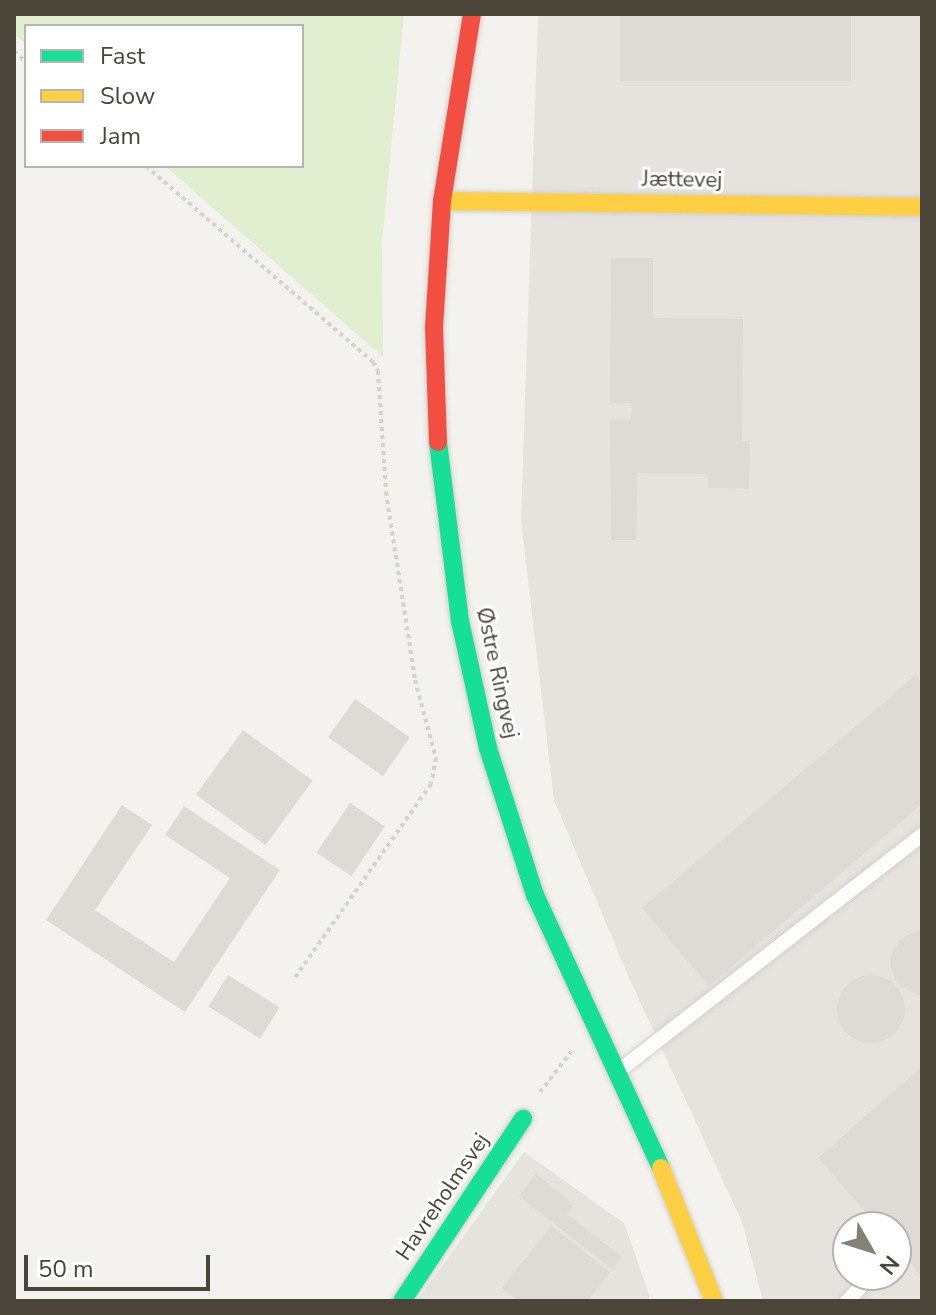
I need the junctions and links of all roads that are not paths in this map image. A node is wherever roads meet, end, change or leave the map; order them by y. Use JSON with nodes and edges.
{"nodes":[{"id":1,"x":472,"y":14,"type":"edge"},
{"id":2,"x":442,"y":201,"type":"junction"},
{"id":3,"x":922,"y":207,"type":"edge"},
{"id":4,"x":922,"y":835,"type":"edge"},
{"id":5,"x":616,"y":1073,"type":"junction"},
{"id":6,"x":523,"y":1119,"type":"road end"},
{"id":7,"x":402,"y":1301,"type":"edge"},
{"id":8,"x":714,"y":1301,"type":"edge"}],
"edges":[{"from":1,"to":2,"type":"main road","name":"Østre Ringvej"},
{"from":2,"to":3,"type":"main road","name":"Jættevej"},
{"from":2,"to":5,"type":"main road","name":"Østre Ringvej"},
{"from":4,"to":5,"type":"lane"},
{"from":5,"to":8,"type":"main road","name":"Østre Ringvej"},
{"from":6,"to":7,"type":"main road","name":"Havreholmsvej"}]}
